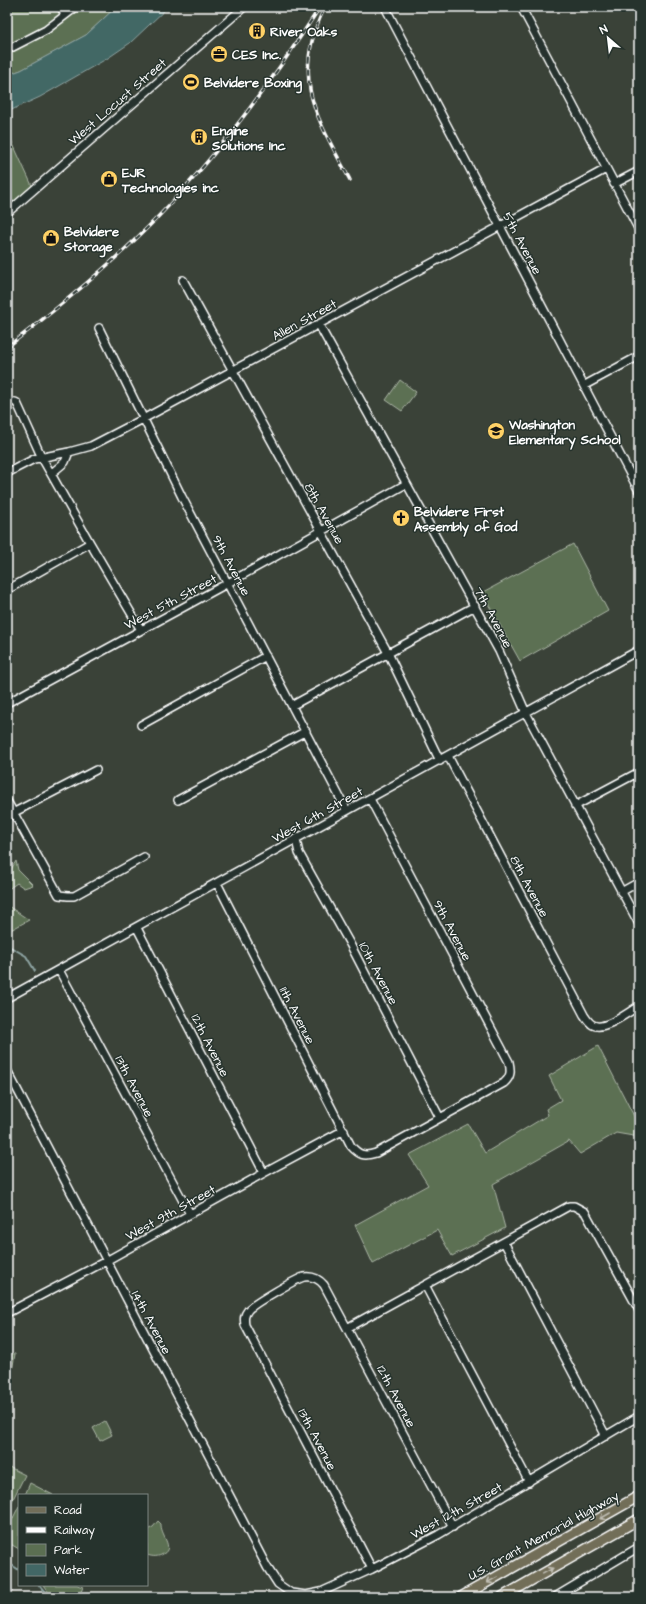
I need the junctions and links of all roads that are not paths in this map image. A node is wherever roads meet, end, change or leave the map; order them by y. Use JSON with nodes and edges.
{"nodes":[{"id":1,"x":60,"y":7,"type":"edge"},
{"id":2,"x":76,"y":7,"type":"edge"},
{"id":3,"x":244,"y":7,"type":"edge"},
{"id":4,"x":385,"y":7,"type":"edge"},
{"id":5,"x":521,"y":7,"type":"edge"},
{"id":6,"x":65,"y":15,"type":"junction"},
{"id":7,"x":7,"y":50,"type":"edge"},
{"id":8,"x":606,"y":169,"type":"junction"},
{"id":9,"x":639,"y":171,"type":"edge"},
{"id":10,"x":614,"y":184,"type":"junction"},
{"id":11,"x":7,"y":213,"type":"edge"},
{"id":12,"x":500,"y":226,"type":"junction"},
{"id":13,"x":639,"y":230,"type":"edge"},
{"id":14,"x":182,"y":280,"type":"dead end"},
{"id":15,"x":319,"y":325,"type":"junction"},
{"id":16,"x":99,"y":328,"type":"dead end"},
{"id":17,"x":639,"y":356,"type":"edge"},
{"id":18,"x":234,"y":371,"type":"junction"},
{"id":19,"x":585,"y":385,"type":"junction"},
{"id":20,"x":15,"y":402,"type":"dead end"},
{"id":21,"x":143,"y":420,"type":"junction"},
{"id":22,"x":69,"y":452,"type":"junction"},
{"id":23,"x":42,"y":458,"type":"junction"},
{"id":24,"x":7,"y":473,"type":"edge"},
{"id":25,"x":52,"y":473,"type":"junction"},
{"id":26,"x":406,"y":484,"type":"junction"},
{"id":27,"x":639,"y":491,"type":"edge"},
{"id":28,"x":322,"y":532,"type":"junction"},
{"id":29,"x":90,"y":543,"type":"junction"},
{"id":30,"x":228,"y":583,"type":"junction"},
{"id":31,"x":7,"y":590,"type":"edge"},
{"id":32,"x":475,"y":606,"type":"junction"},
{"id":33,"x":141,"y":630,"type":"junction"},
{"id":34,"x":639,"y":650,"type":"edge"},
{"id":35,"x":388,"y":653,"type":"junction"},
{"id":36,"x":266,"y":656,"type":"junction"},
{"id":37,"x":7,"y":703,"type":"edge"},
{"id":38,"x":293,"y":705,"type":"junction"},
{"id":39,"x":526,"y":713,"type":"junction"},
{"id":40,"x":141,"y":725,"type":"dead end"},
{"id":41,"x":306,"y":730,"type":"junction"},
{"id":42,"x":448,"y":756,"type":"junction"},
{"id":43,"x":440,"y":761,"type":"junction"},
{"id":44,"x":96,"y":770,"type":"dead end"},
{"id":45,"x":639,"y":772,"type":"edge"},
{"id":46,"x":370,"y":798,"type":"junction"},
{"id":47,"x":178,"y":800,"type":"dead end"},
{"id":48,"x":7,"y":801,"type":"edge"},
{"id":49,"x":575,"y":806,"type":"junction"},
{"id":50,"x":347,"y":811,"type":"junction"},
{"id":51,"x":10,"y":814,"type":"edge"},
{"id":52,"x":296,"y":840,"type":"junction"},
{"id":53,"x":144,"y":857,"type":"dead end"},
{"id":54,"x":639,"y":882,"type":"edge"},
{"id":55,"x":217,"y":883,"type":"junction"},
{"id":56,"x":621,"y":892,"type":"junction"},
{"id":57,"x":639,"y":924,"type":"edge"},
{"id":58,"x":136,"y":928,"type":"junction"},
{"id":59,"x":59,"y":970,"type":"junction"},
{"id":60,"x":7,"y":998,"type":"edge"},
{"id":61,"x":639,"y":1006,"type":"edge"},
{"id":62,"x":7,"y":1070,"type":"edge"},
{"id":63,"x":440,"y":1118,"type":"junction"},
{"id":64,"x":344,"y":1130,"type":"junction"},
{"id":65,"x":264,"y":1173,"type":"junction"},
{"id":66,"x":190,"y":1214,"type":"junction"},
{"id":67,"x":504,"y":1242,"type":"junction"},
{"id":68,"x":106,"y":1261,"type":"junction"},
{"id":69,"x":316,"y":1278,"type":"joint"},
{"id":70,"x":425,"y":1284,"type":"junction"},
{"id":71,"x":639,"y":1310,"type":"edge"},
{"id":72,"x":7,"y":1313,"type":"edge"},
{"id":73,"x":347,"y":1328,"type":"junction"},
{"id":74,"x":639,"y":1416,"type":"edge"},
{"id":75,"x":606,"y":1436,"type":"junction"},
{"id":76,"x":529,"y":1482,"type":"junction"},
{"id":77,"x":639,"y":1496,"type":"edge"},
{"id":78,"x":639,"y":1518,"type":"edge"},
{"id":79,"x":453,"y":1527,"type":"junction"},
{"id":80,"x":639,"y":1546,"type":"edge"},
{"id":81,"x":372,"y":1569,"type":"junction"},
{"id":82,"x":278,"y":1584,"type":"joint"},
{"id":83,"x":461,"y":1597,"type":"edge"},
{"id":84,"x":502,"y":1597,"type":"edge"},
{"id":85,"x":554,"y":1597,"type":"edge"}],
"edges":[{"from":1,"to":6,"type":"street"},
{"from":2,"to":6,"type":"street"},
{"from":3,"to":11,"type":"street","name":"West Locust Street"},
{"from":4,"to":12,"type":"street","name":"5th Avenue"},
{"from":5,"to":8,"type":"street"},
{"from":6,"to":7,"type":"street"},
{"from":8,"to":10,"type":"street"},
{"from":8,"to":12,"type":"street","name":"Allen Street"},
{"from":9,"to":10,"type":"street"},
{"from":10,"to":13,"type":"street"},
{"from":12,"to":15,"type":"street","name":"Allen Street"},
{"from":12,"to":19,"type":"street","name":"5th Avenue"},
{"from":14,"to":18,"type":"street","name":"8th Avenue"},
{"from":15,"to":18,"type":"street","name":"Allen Street"},
{"from":15,"to":26,"type":"street","name":"7th Avenue"},
{"from":16,"to":21,"type":"street","name":"9th Avenue"},
{"from":17,"to":19,"type":"street"},
{"from":18,"to":21,"type":"street","name":"Allen Street"},
{"from":18,"to":28,"type":"street","name":"8th Avenue"},
{"from":19,"to":27,"type":"street","name":"5th Avenue"},
{"from":20,"to":23,"type":"street"},
{"from":21,"to":22,"type":"street","name":"Allen Street"},
{"from":21,"to":30,"type":"street","name":"9th Avenue"},
{"from":22,"to":23,"type":"street","name":"Allen Street"},
{"from":22,"to":25,"type":"street"},
{"from":23,"to":24,"type":"street","name":"Allen Street"},
{"from":23,"to":25,"type":"street"},
{"from":25,"to":29,"type":"street"},
{"from":26,"to":28,"type":"street","name":"West 5th Street"},
{"from":26,"to":32,"type":"street","name":"7th Avenue"},
{"from":28,"to":30,"type":"street","name":"West 5th Street"},
{"from":28,"to":35,"type":"street","name":"8th Avenue"},
{"from":29,"to":31,"type":"street"},
{"from":29,"to":33,"type":"street"},
{"from":30,"to":33,"type":"street","name":"West 5th Street"},
{"from":30,"to":36,"type":"street","name":"9th Avenue"},
{"from":32,"to":35,"type":"street"},
{"from":32,"to":39,"type":"street","name":"7th Avenue"},
{"from":33,"to":37,"type":"street","name":"West 5th Street"},
{"from":34,"to":39,"type":"street","name":"West 6th Street"},
{"from":35,"to":38,"type":"street"},
{"from":35,"to":43,"type":"street","name":"8th Avenue"},
{"from":36,"to":38,"type":"street","name":"9th Avenue"},
{"from":36,"to":40,"type":"street"},
{"from":38,"to":41,"type":"street","name":"9th Avenue"},
{"from":39,"to":42,"type":"street","name":"West 6th Street"},
{"from":39,"to":49,"type":"street","name":"7th Avenue"},
{"from":41,"to":47,"type":"street"},
{"from":41,"to":50,"type":"street","name":"9th Avenue"},
{"from":42,"to":43,"type":"street","name":"West 6th Street"},
{"from":42,"to":61,"type":"street","name":"8th Avenue"},
{"from":43,"to":46,"type":"street","name":"West 6th Street"},
{"from":44,"to":51,"type":"street"},
{"from":45,"to":49,"type":"street"},
{"from":46,"to":50,"type":"street","name":"West 6th Street"},
{"from":46,"to":63,"type":"street","name":"9th Avenue"},
{"from":48,"to":51,"type":"street"},
{"from":49,"to":56,"type":"street","name":"7th Avenue"},
{"from":50,"to":52,"type":"street","name":"West 6th Street"},
{"from":51,"to":53,"type":"street"},
{"from":52,"to":55,"type":"street","name":"West 6th Street"},
{"from":52,"to":63,"type":"street","name":"10th Avenue"},
{"from":54,"to":56,"type":"street"},
{"from":55,"to":58,"type":"street","name":"West 6th Street"},
{"from":55,"to":64,"type":"street","name":"11th Avenue"},
{"from":56,"to":57,"type":"street","name":"7th Avenue"},
{"from":58,"to":59,"type":"street","name":"West 6th Street"},
{"from":58,"to":65,"type":"street","name":"12th Avenue"},
{"from":59,"to":60,"type":"street","name":"West 6th Street"},
{"from":59,"to":66,"type":"street","name":"13th Avenue"},
{"from":62,"to":68,"type":"street","name":"14th Avenue"},
{"from":63,"to":64,"type":"street","name":"11th Avenue"},
{"from":64,"to":65,"type":"street","name":"West 9th Street"},
{"from":65,"to":66,"type":"street","name":"West 9th Street"},
{"from":66,"to":68,"type":"street","name":"West 9th Street"},
{"from":67,"to":70,"type":"street"},
{"from":67,"to":71,"type":"street"},
{"from":67,"to":75,"type":"street"},
{"from":68,"to":72,"type":"street","name":"West 9th Street"},
{"from":68,"to":82,"type":"street","name":"14th Avenue"},
{"from":69,"to":73,"type":"street","name":"12th Avenue"},
{"from":69,"to":81,"type":"street","name":"13th Avenue"},
{"from":70,"to":73,"type":"street"},
{"from":70,"to":76,"type":"street"},
{"from":73,"to":79,"type":"street","name":"12th Avenue"},
{"from":74,"to":75,"type":"street","name":"West 12th Street"},
{"from":75,"to":76,"type":"street","name":"West 12th Street"},
{"from":76,"to":79,"type":"street","name":"West 12th Street"},
{"from":77,"to":83,"type":"main road","name":"U.S. Grant Memorial Highway","one_way":true},
{"from":84,"to":78,"type":"main road","one_way":true},
{"from":79,"to":81,"type":"street","name":"West 12th Street"},
{"from":80,"to":85,"type":"street"},
{"from":81,"to":82,"type":"street","name":"West 12th Street"}]}
